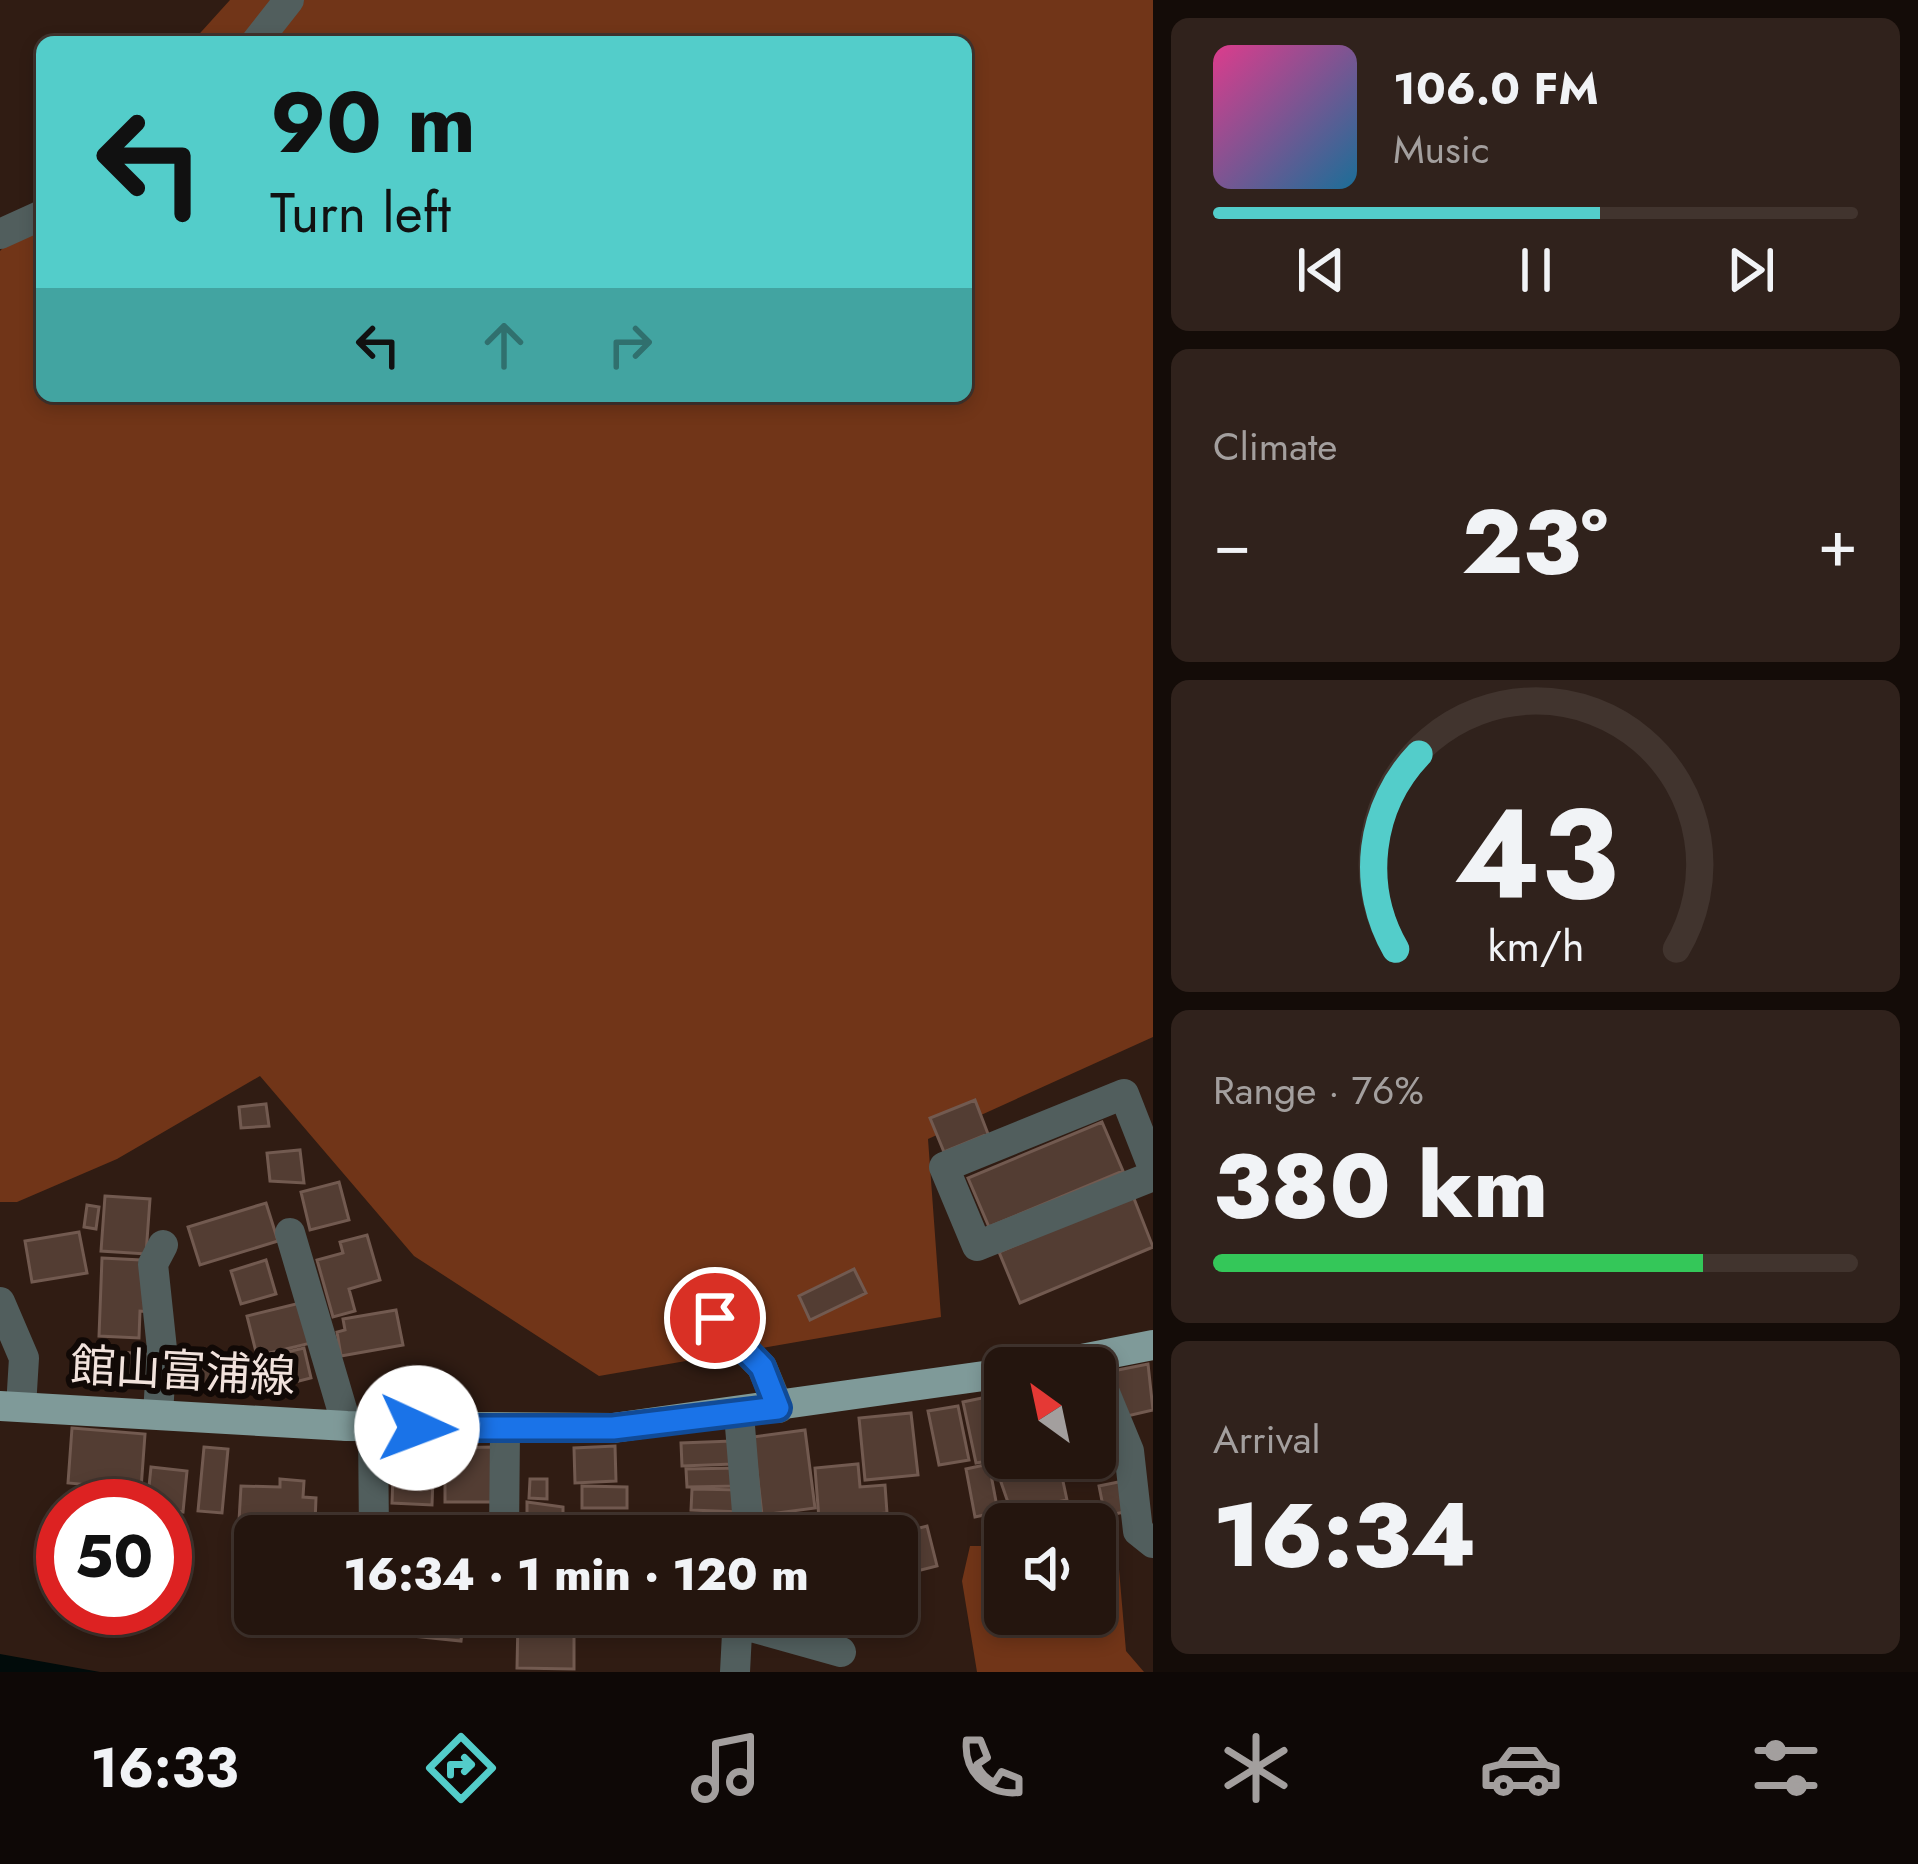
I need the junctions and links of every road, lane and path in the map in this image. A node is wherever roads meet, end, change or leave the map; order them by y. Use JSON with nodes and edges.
{"nodes":[{"id":1,"x":289,"y":0,"type":"edge"},
{"id":2,"x":261,"y":36,"type":"edge"},
{"id":3,"x":36,"y":218,"type":"edge"},
{"id":4,"x":0,"y":233,"type":"edge"},
{"id":5,"x":1153,"y":1172,"type":"edge"},
{"id":6,"x":290,"y":1233,"type":"dead end"},
{"id":7,"x":163,"y":1245,"type":"dead end"},
{"id":8,"x":0,"y":1302,"type":"edge"},
{"id":9,"x":715,"y":1318,"type":"dead end"},
{"id":10,"x":1153,"y":1345,"type":"edge"},
{"id":11,"x":1116,"y":1353,"type":"edge"},
{"id":12,"x":984,"y":1376,"type":"edge"},
{"id":13,"x":10,"y":1407,"type":"edge"},
{"id":14,"x":778,"y":1408,"type":"junction"},
{"id":15,"x":158,"y":1414,"type":"junction"},
{"id":16,"x":739,"y":1414,"type":"junction"},
{"id":17,"x":1116,"y":1420,"type":"edge"},
{"id":18,"x":360,"y":1426,"type":"junction"},
{"id":19,"x":505,"y":1431,"type":"junction"},
{"id":20,"x":371,"y":1515,"type":"edge"},
{"id":21,"x":504,"y":1515,"type":"edge"},
{"id":22,"x":747,"y":1515,"type":"edge"},
{"id":23,"x":1153,"y":1543,"type":"edge"},
{"id":24,"x":737,"y":1635,"type":"edge"},
{"id":25,"x":788,"y":1635,"type":"edge"},
{"id":26,"x":841,"y":1652,"type":"dead end"},
{"id":27,"x":734,"y":1672,"type":"edge"}],
"edges":[{"from":1,"to":2,"type":"street"},
{"from":3,"to":4,"type":"street"},
{"from":5,"to":5,"type":"street"},
{"from":6,"to":18,"type":"street"},
{"from":7,"to":15,"type":"street"},
{"from":8,"to":13,"type":"street"},
{"from":9,"to":14,"type":"street"},
{"from":10,"to":11,"type":"main road"},
{"from":12,"to":14,"type":"main road","name":"館山富浦線"},
{"from":13,"to":15,"type":"main road","name":"館山富浦線"},
{"from":14,"to":16,"type":"main road","name":"館山富浦線"},
{"from":15,"to":18,"type":"main road","name":"館山富浦線"},
{"from":16,"to":19,"type":"main road","name":"館山富浦線"},
{"from":16,"to":22,"type":"street"},
{"from":17,"to":23,"type":"street"},
{"from":18,"to":19,"type":"main road","name":"館山富浦線"},
{"from":18,"to":20,"type":"street"},
{"from":19,"to":21,"type":"street"},
{"from":24,"to":27,"type":"street"},
{"from":25,"to":26,"type":"street"}]}
